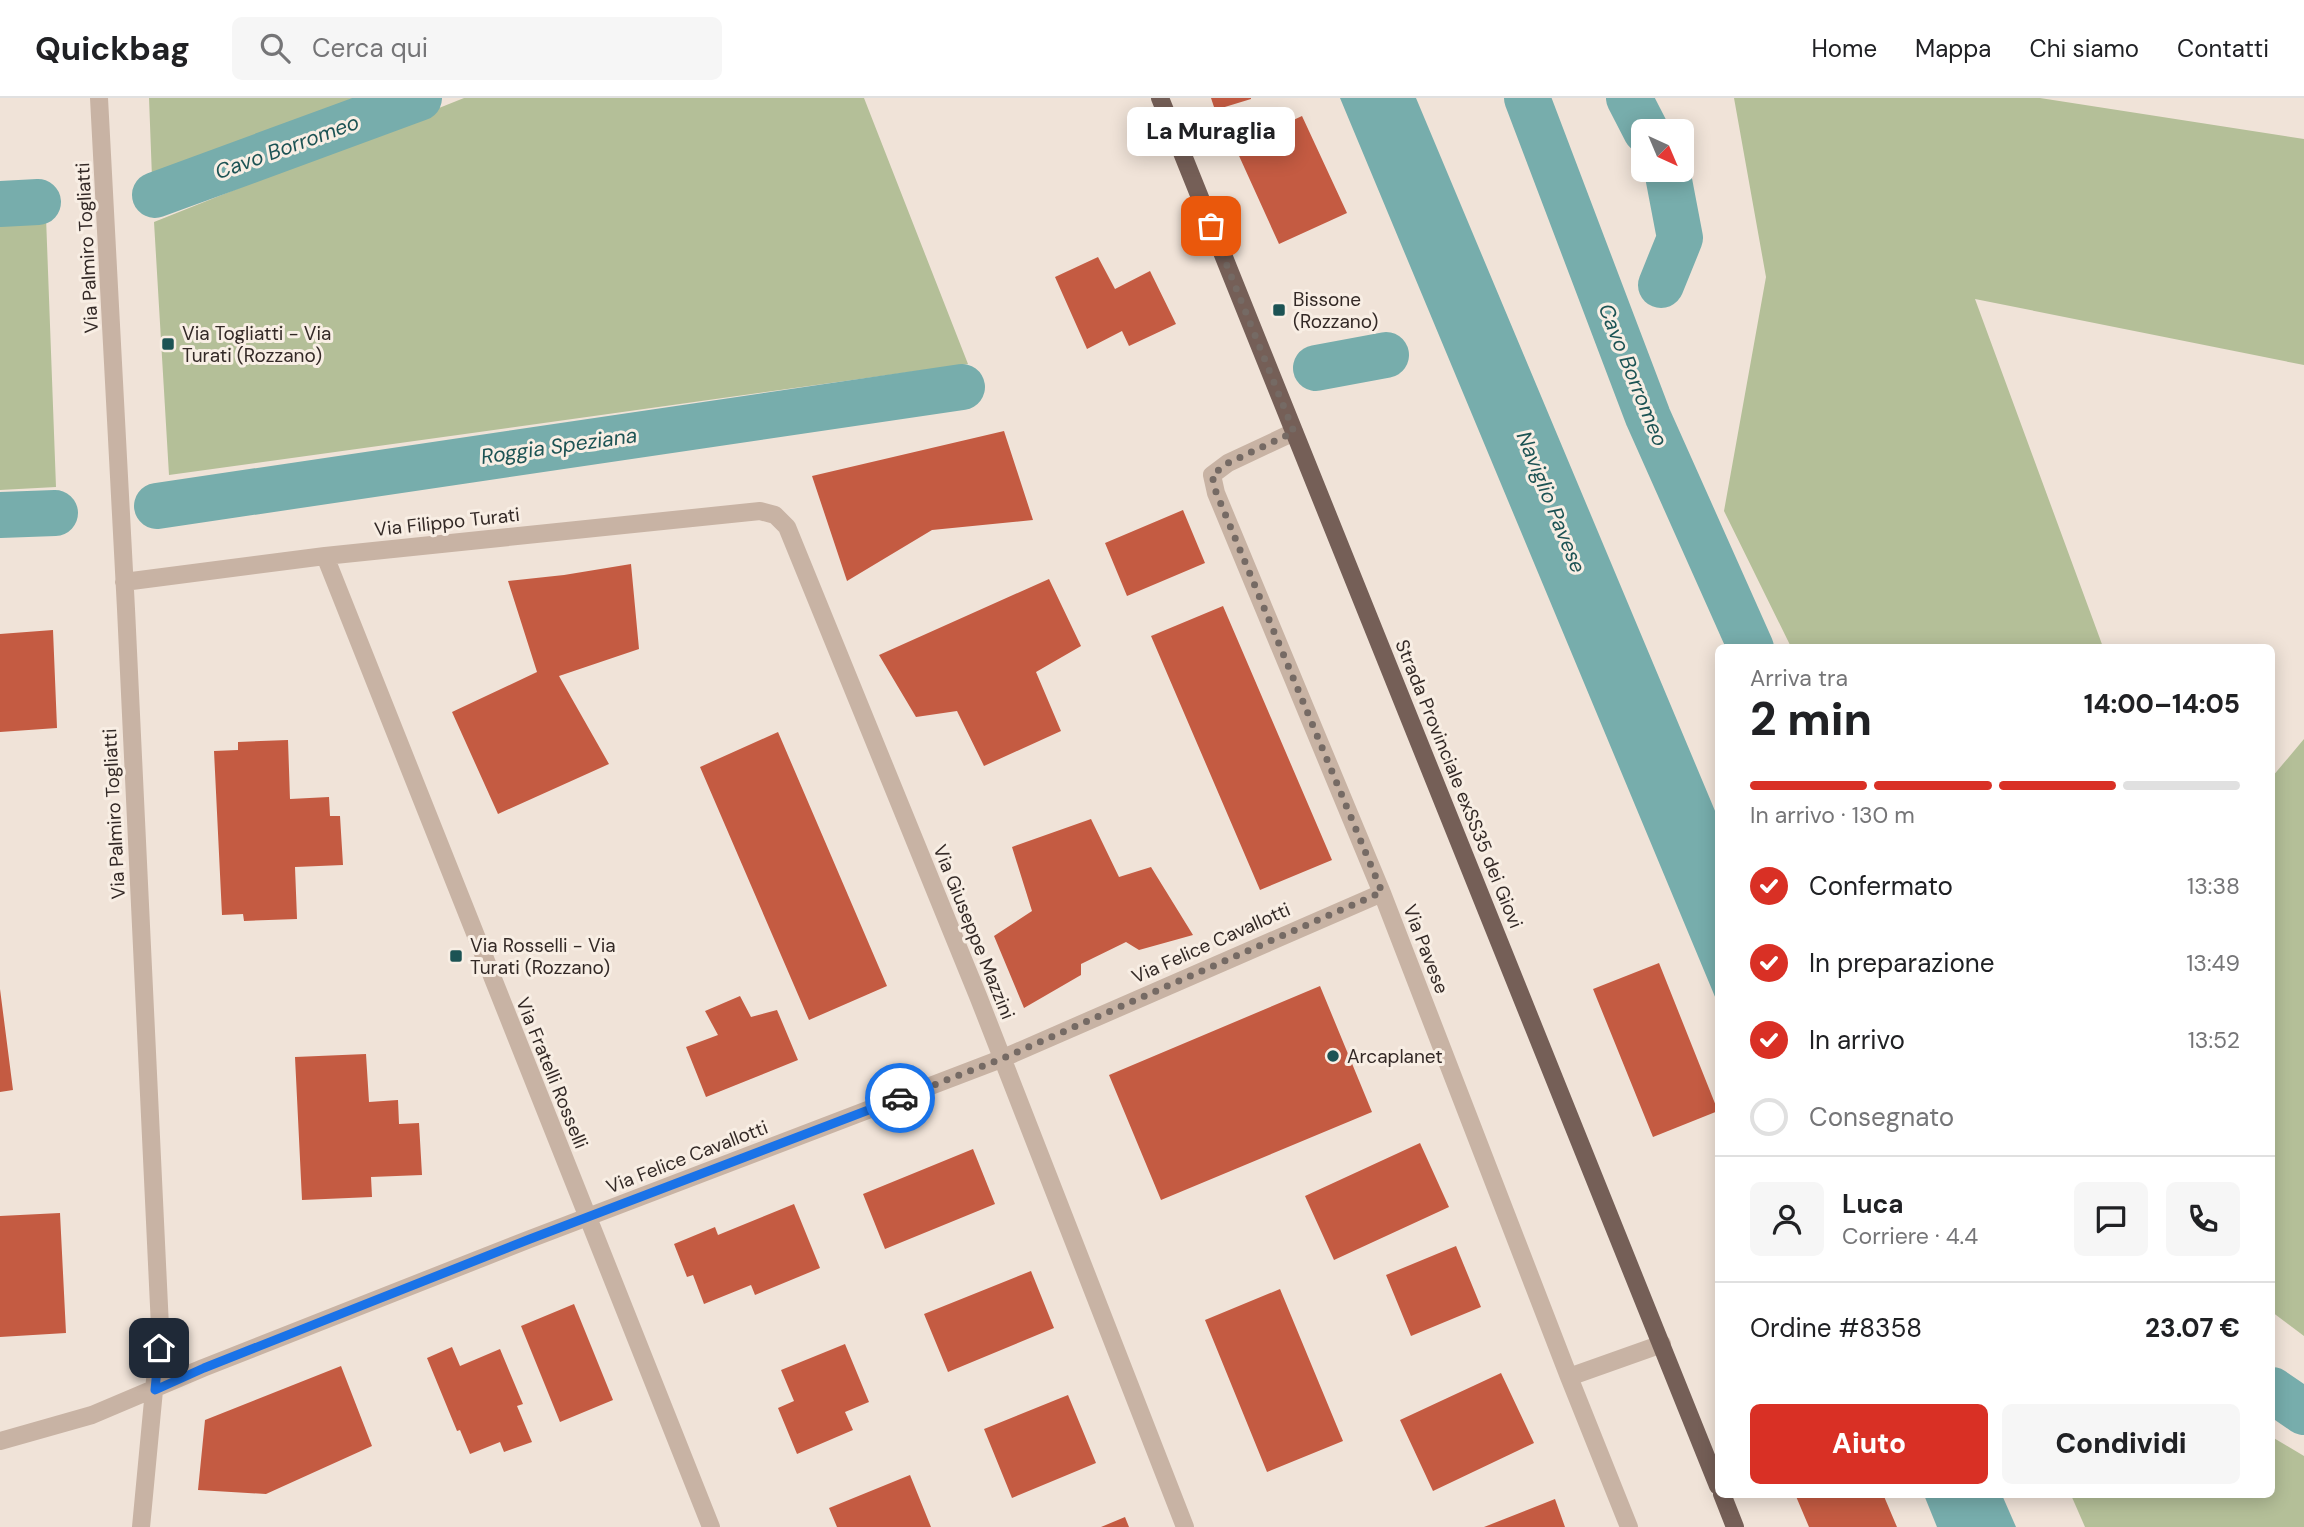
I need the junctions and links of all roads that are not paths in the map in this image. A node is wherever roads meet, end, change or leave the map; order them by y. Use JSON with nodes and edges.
{"nodes":[{"id":1,"x":99,"y":98,"type":"edge"},
{"id":2,"x":1160,"y":98,"type":"edge"},
{"id":3,"x":1294,"y":432,"type":"junction"},
{"id":4,"x":775,"y":515,"type":"joint"},
{"id":5,"x":325,"y":555,"type":"junction"},
{"id":6,"x":124,"y":582,"type":"junction"},
{"id":7,"x":1382,"y":892,"type":"junction"},
{"id":8,"x":1001,"y":1059,"type":"junction"},
{"id":9,"x":587,"y":1217,"type":"junction"},
{"id":10,"x":1662,"y":1344,"type":"junction"},
{"id":11,"x":1569,"y":1377,"type":"junction"},
{"id":12,"x":155,"y":1390,"type":"junction"},
{"id":13,"x":0,"y":1441,"type":"edge"},
{"id":14,"x":1715,"y":1478,"type":"edge"},
{"id":15,"x":1724,"y":1498,"type":"edge"},
{"id":16,"x":141,"y":1527,"type":"edge"},
{"id":17,"x":711,"y":1527,"type":"edge"},
{"id":18,"x":1185,"y":1527,"type":"edge"},
{"id":19,"x":1629,"y":1527,"type":"edge"},
{"id":20,"x":1735,"y":1527,"type":"edge"}],
"edges":[{"from":1,"to":6,"type":"street","name":"Via Palmiro Togliatti"},
{"from":2,"to":3,"type":"main road","name":"Strada Provinciale exSS35 dei Giovi"},
{"from":3,"to":7,"type":"street","name":"Via Pavese"},
{"from":3,"to":10,"type":"main road","name":"Strada Provinciale exSS35 dei Giovi"},
{"from":4,"to":5,"type":"street","name":"Via Filippo Turati"},
{"from":4,"to":8,"type":"street","name":"Via Giuseppe Mazzini"},
{"from":5,"to":6,"type":"street","name":"Via Filippo Turati"},
{"from":5,"to":9,"type":"street","name":"Via Fratelli Rosselli"},
{"from":6,"to":12,"type":"street","name":"Via Palmiro Togliatti"},
{"from":7,"to":8,"type":"street","name":"Via Felice Cavallotti"},
{"from":7,"to":11,"type":"street","name":"Via Pavese"},
{"from":8,"to":9,"type":"street","name":"Via Felice Cavallotti"},
{"from":8,"to":18,"type":"street","name":"Via Giuseppe Mazzini"},
{"from":9,"to":12,"type":"street","name":"Via Felice Cavallotti"},
{"from":9,"to":17,"type":"street","name":"Via Fratelli Rosselli"},
{"from":10,"to":11,"type":"street"},
{"from":10,"to":14,"type":"main road","name":"Strada Provinciale exSS35 dei Giovi"},
{"from":11,"to":19,"type":"street","name":"Via Pavese"},
{"from":12,"to":13,"type":"street","name":"Via Felice Cavallotti"},
{"from":12,"to":16,"type":"street","name":"Via Palmiro Togliatti"},
{"from":15,"to":20,"type":"main road"}]}
